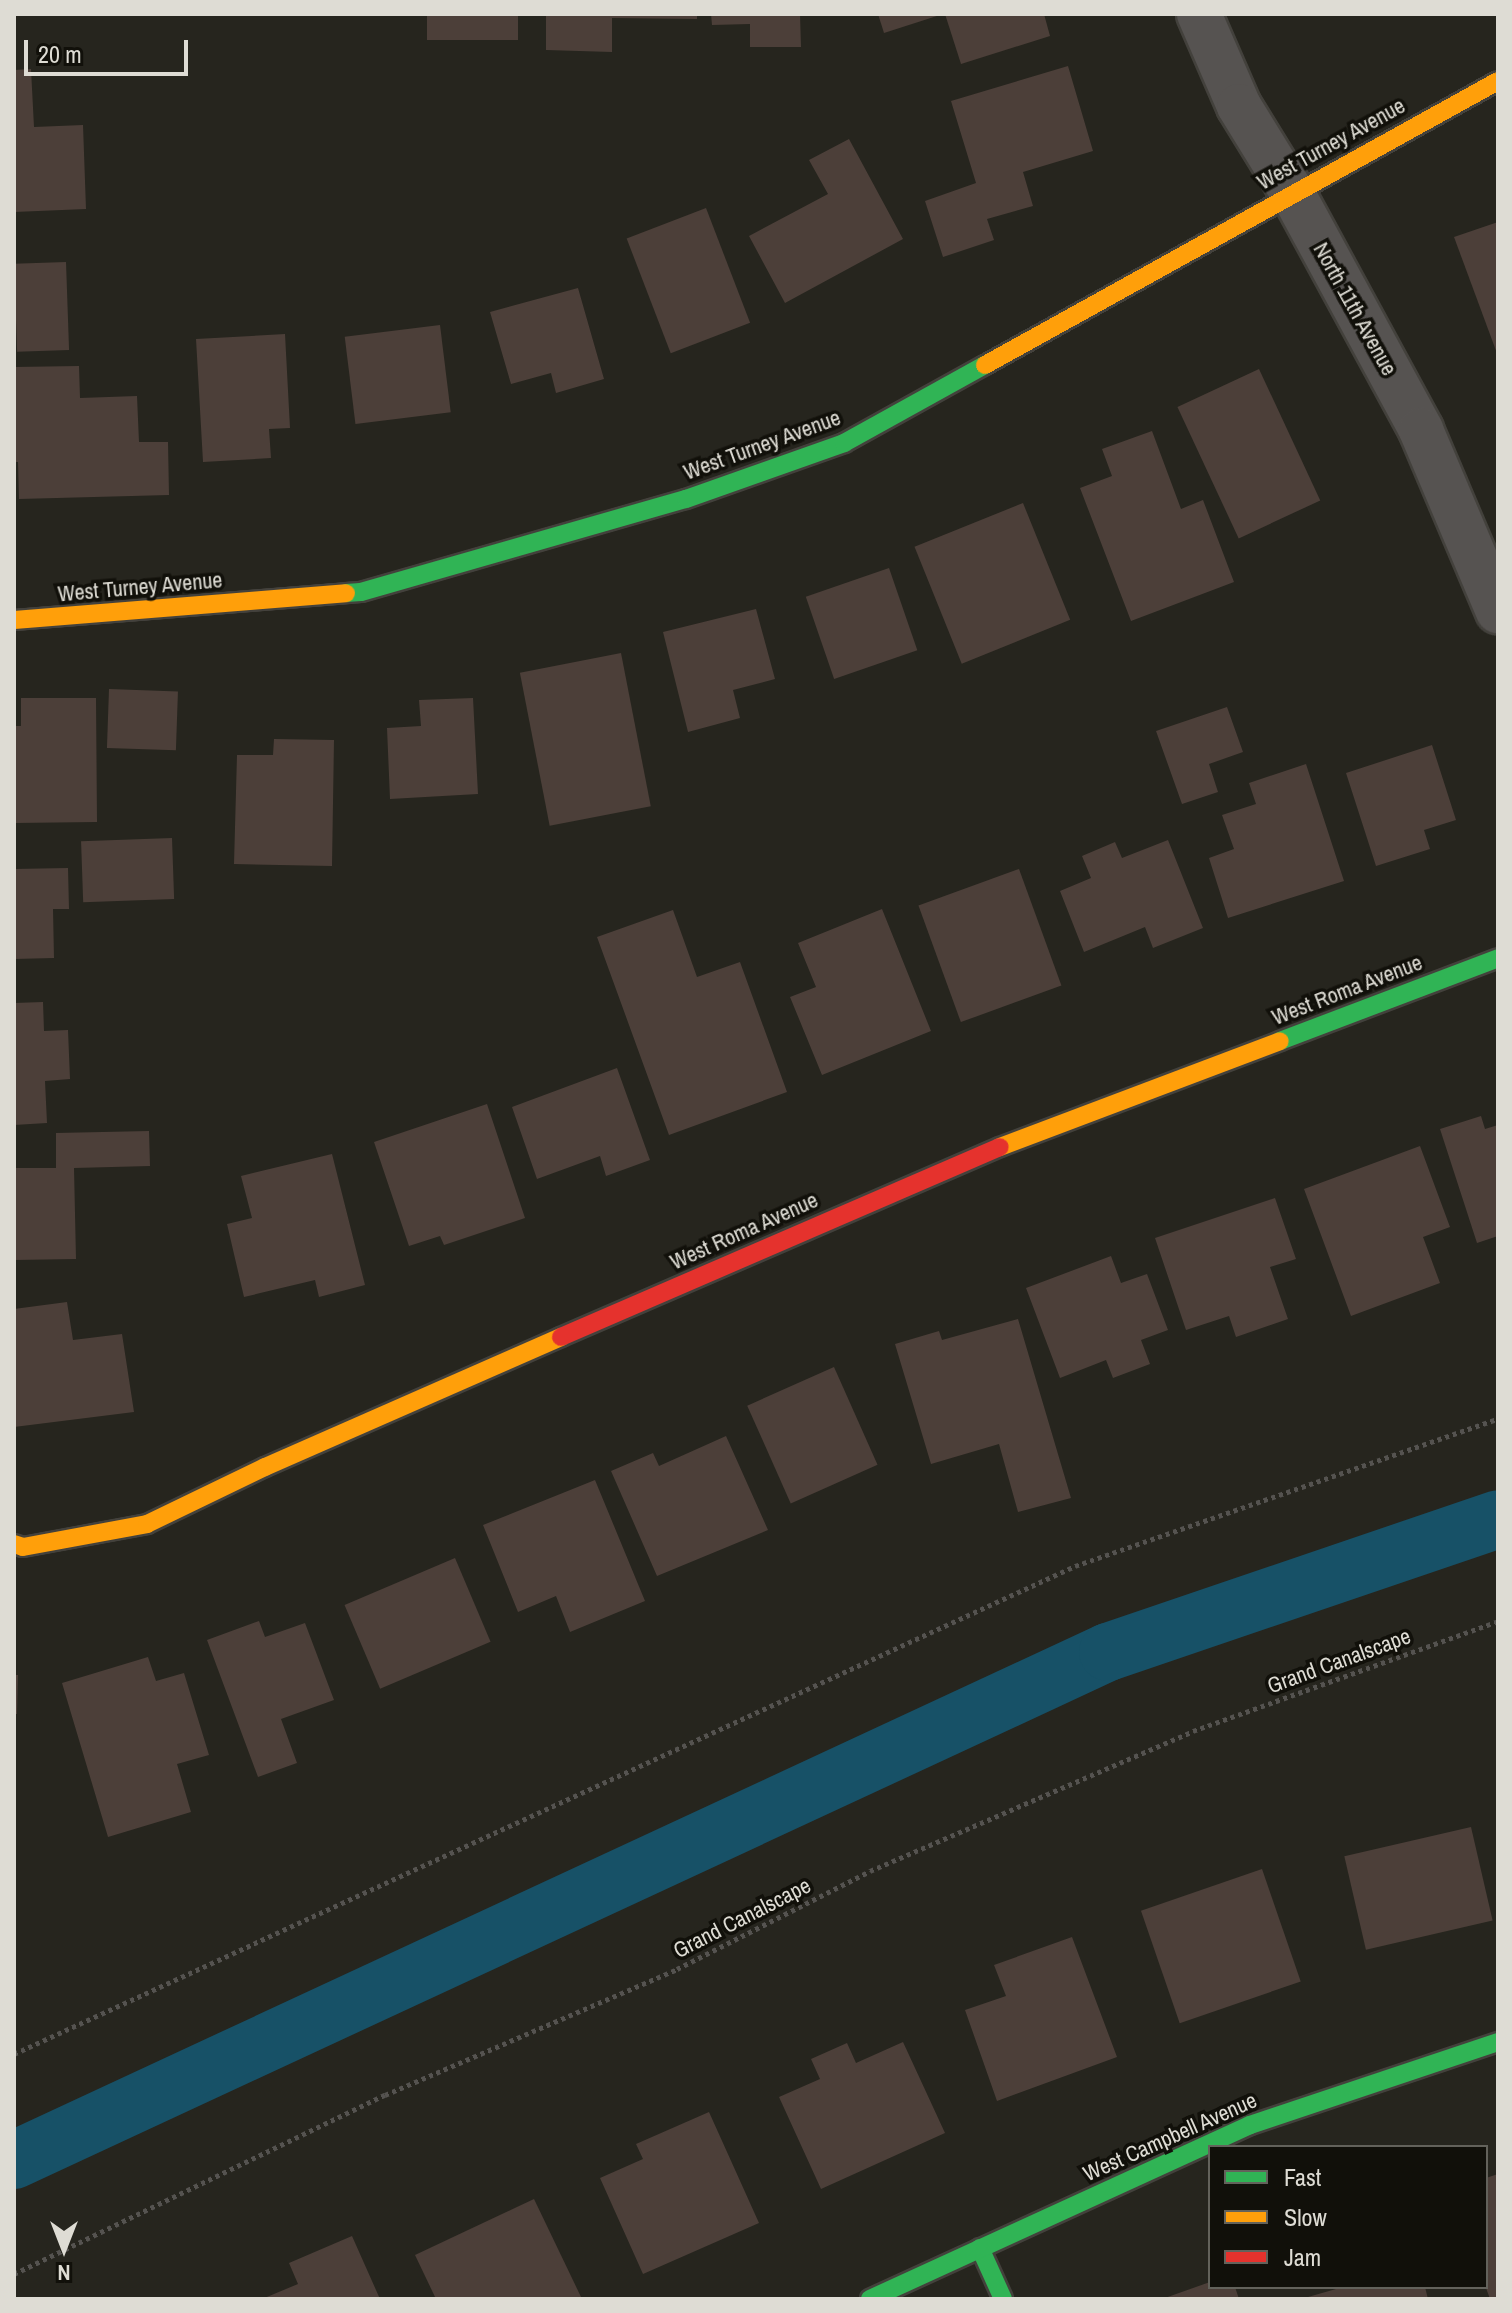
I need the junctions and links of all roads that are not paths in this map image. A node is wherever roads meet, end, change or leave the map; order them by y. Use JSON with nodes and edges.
{"nodes":[{"id":1,"x":1199,"y":14,"type":"edge"},
{"id":2,"x":1498,"y":81,"type":"edge"},
{"id":3,"x":1292,"y":192,"type":"junction"},
{"id":4,"x":1498,"y":611,"type":"edge"},
{"id":5,"x":14,"y":620,"type":"edge"},
{"id":6,"x":1498,"y":958,"type":"edge"},
{"id":7,"x":14,"y":1544,"type":"edge"},
{"id":8,"x":1498,"y":2042,"type":"edge"},
{"id":9,"x":980,"y":2248,"type":"junction"},
{"id":10,"x":870,"y":2299,"type":"edge"},
{"id":11,"x":1003,"y":2299,"type":"edge"}],
"edges":[{"from":1,"to":3,"type":"street","name":"North 11th Avenue"},
{"from":2,"to":3,"type":"street","name":"West Turney Avenue"},
{"from":3,"to":4,"type":"street","name":"North 11th Avenue"},
{"from":3,"to":5,"type":"street","name":"West Turney Avenue"},
{"from":6,"to":7,"type":"street","name":"West Roma Avenue"},
{"from":8,"to":9,"type":"street","name":"West Campbell Avenue"},
{"from":9,"to":10,"type":"street","name":"West Campbell Avenue"},
{"from":9,"to":11,"type":"street"}]}
